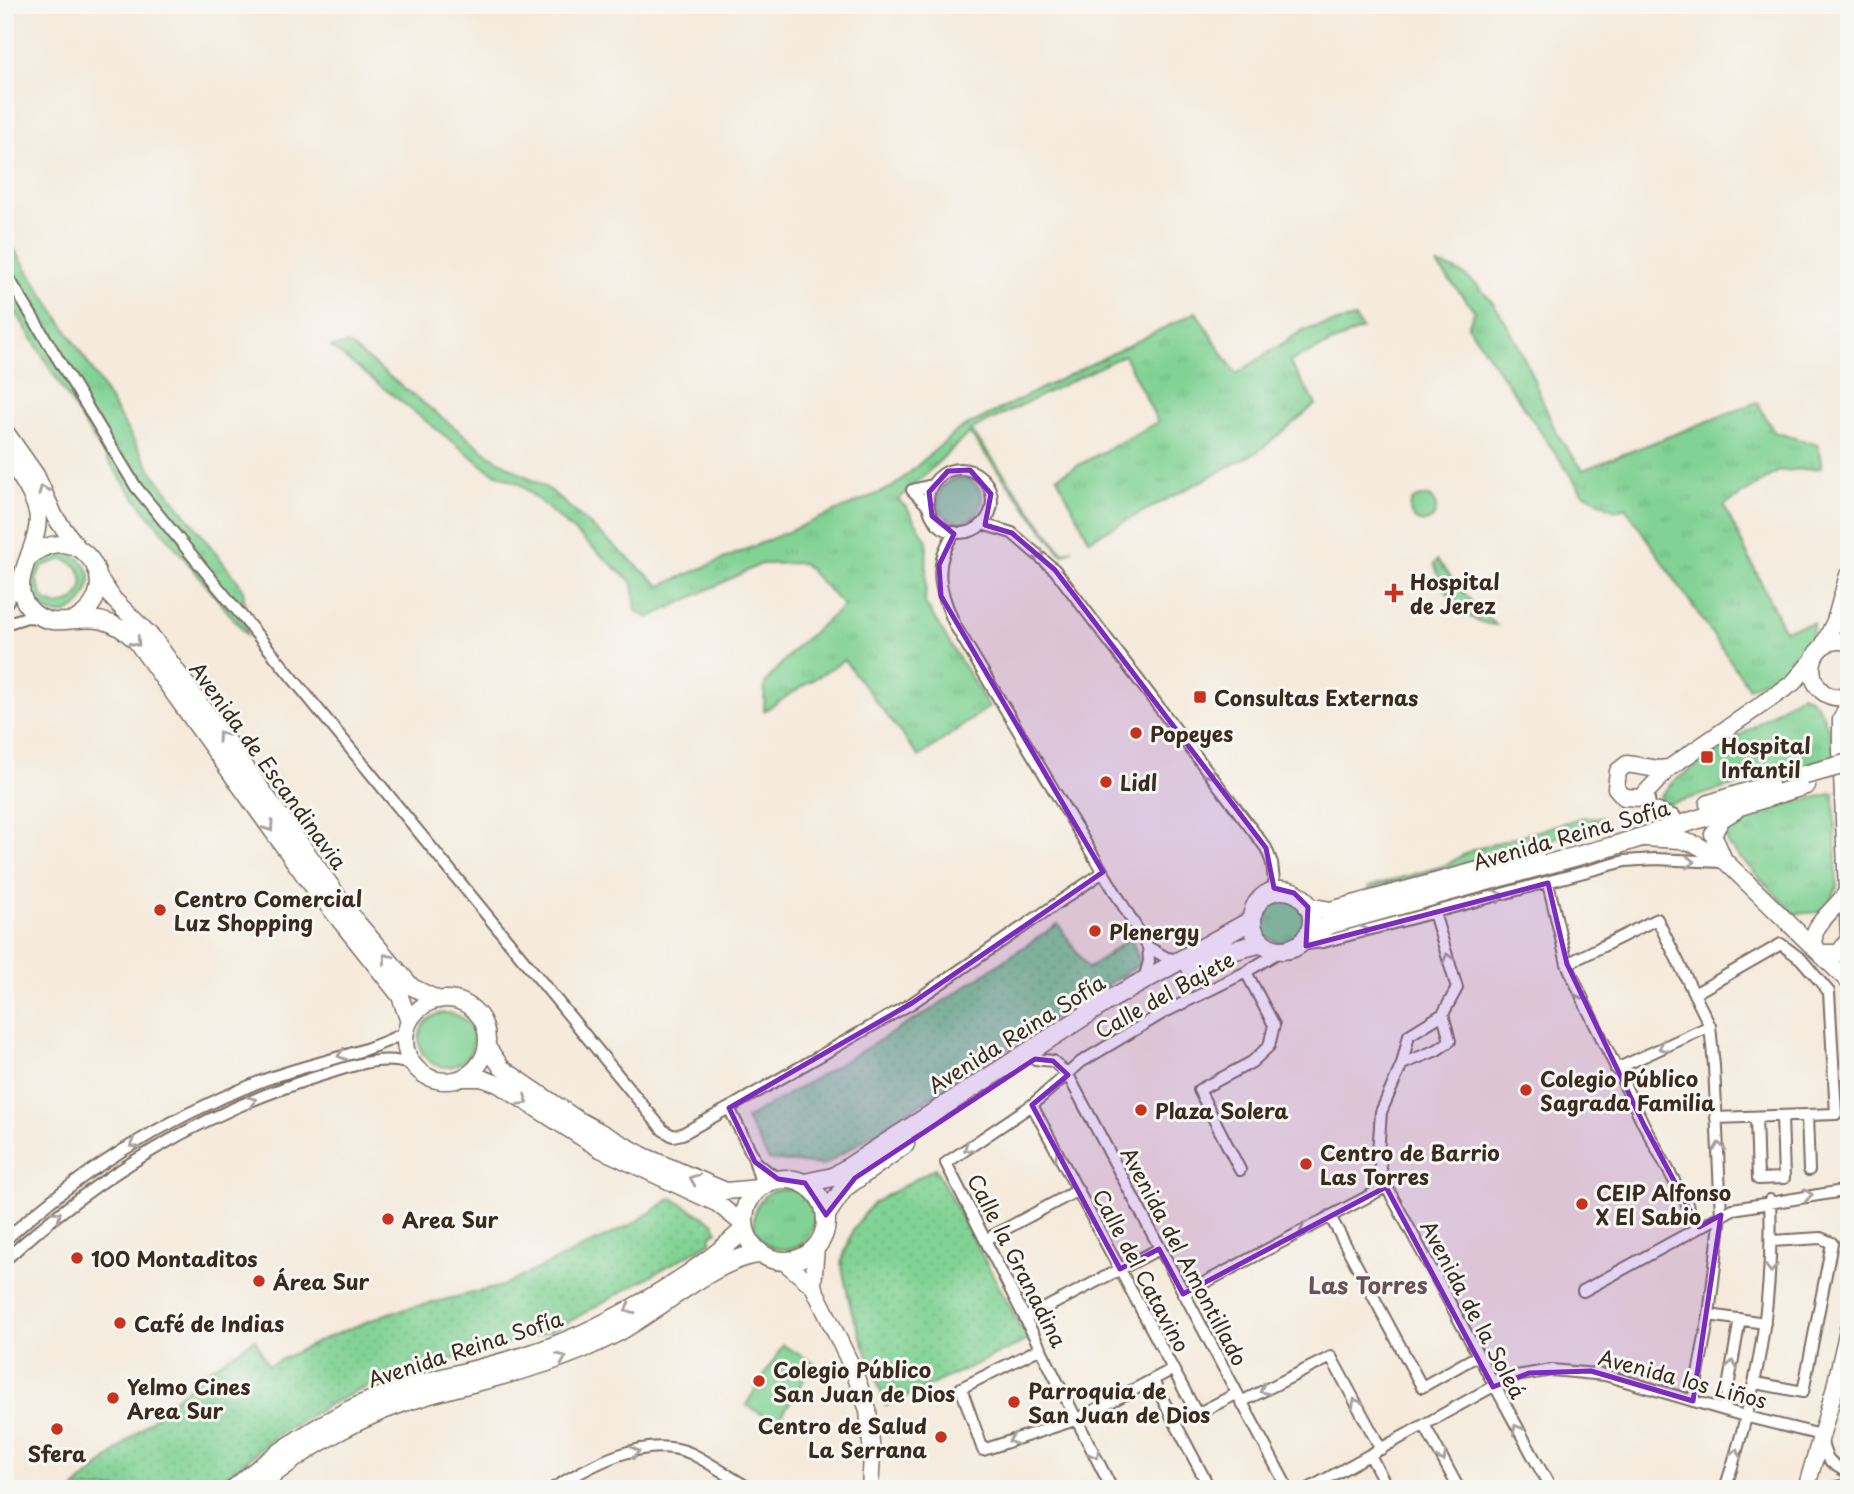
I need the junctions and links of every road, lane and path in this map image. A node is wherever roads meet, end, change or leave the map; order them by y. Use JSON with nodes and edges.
{"nodes":[{"id":1,"x":5,"y":272,"type":"edge"},
{"id":2,"x":5,"y":431,"type":"edge"},
{"id":3,"x":5,"y":456,"type":"edge"},
{"id":4,"x":932,"y":485,"type":"junction"},
{"id":5,"x":929,"y":508,"type":"junction"},
{"id":6,"x":982,"y":524,"type":"junction"},
{"id":7,"x":955,"y":532,"type":"junction"},
{"id":8,"x":78,"y":548,"type":"junction"},
{"id":9,"x":31,"y":556,"type":"junction"},
{"id":10,"x":1849,"y":560,"type":"edge"},
{"id":11,"x":1848,"y":577,"type":"edge"},
{"id":12,"x":99,"y":578,"type":"junction"},
{"id":13,"x":20,"y":580,"type":"junction"},
{"id":14,"x":5,"y":605,"type":"edge"},
{"id":15,"x":44,"y":619,"type":"junction"},
{"id":16,"x":76,"y":619,"type":"junction"},
{"id":17,"x":5,"y":624,"type":"edge"},
{"id":18,"x":1849,"y":642,"type":"edge"},
{"id":19,"x":1823,"y":646,"type":"junction"},
{"id":20,"x":1812,"y":661,"type":"junction"},
{"id":21,"x":1793,"y":683,"type":"junction"},
{"id":22,"x":1822,"y":691,"type":"junction"},
{"id":23,"x":1849,"y":696,"type":"edge"},
{"id":24,"x":1849,"y":702,"type":"edge"},
{"id":25,"x":1841,"y":720,"type":"junction"},
{"id":26,"x":1849,"y":763,"type":"edge"},
{"id":27,"x":1645,"y":767,"type":"junction"},
{"id":28,"x":1669,"y":768,"type":"junction"},
{"id":29,"x":1849,"y":773,"type":"edge"},
{"id":30,"x":1806,"y":780,"type":"junction"},
{"id":31,"x":1649,"y":789,"type":"junction"},
{"id":32,"x":1743,"y":806,"type":"junction"},
{"id":33,"x":1675,"y":816,"type":"junction"},
{"id":34,"x":1641,"y":838,"type":"junction"},
{"id":35,"x":1726,"y":862,"type":"junction"},
{"id":36,"x":1103,"y":872,"type":"junction"},
{"id":37,"x":1548,"y":883,"type":"junction"},
{"id":38,"x":1275,"y":891,"type":"junction"},
{"id":39,"x":1846,"y":893,"type":"junction"},
{"id":40,"x":1308,"y":907,"type":"junction"},
{"id":41,"x":1434,"y":912,"type":"junction"},
{"id":42,"x":1784,"y":918,"type":"junction"},
{"id":43,"x":1252,"y":920,"type":"junction"},
{"id":44,"x":1822,"y":921,"type":"junction"},
{"id":45,"x":1849,"y":936,"type":"edge"},
{"id":46,"x":1262,"y":943,"type":"junction"},
{"id":47,"x":1296,"y":944,"type":"junction"},
{"id":48,"x":1147,"y":947,"type":"junction"},
{"id":49,"x":1819,"y":951,"type":"junction"},
{"id":50,"x":1182,"y":961,"type":"junction"},
{"id":51,"x":1567,"y":964,"type":"junction"},
{"id":52,"x":1246,"y":972,"type":"junction"},
{"id":53,"x":1143,"y":981,"type":"junction"},
{"id":54,"x":1849,"y":982,"type":"edge"},
{"id":55,"x":1694,"y":994,"type":"junction"},
{"id":56,"x":439,"y":1000,"type":"junction"},
{"id":57,"x":1443,"y":1014,"type":"junction"},
{"id":58,"x":1710,"y":1026,"type":"junction"},
{"id":59,"x":407,"y":1027,"type":"junction"},
{"id":60,"x":487,"y":1047,"type":"junction"},
{"id":61,"x":1035,"y":1059,"type":"junction"},
{"id":62,"x":1402,"y":1064,"type":"junction"},
{"id":63,"x":413,"y":1065,"type":"junction"},
{"id":64,"x":1616,"y":1069,"type":"junction"},
{"id":65,"x":1068,"y":1075,"type":"junction"},
{"id":66,"x":462,"y":1078,"type":"junction"},
{"id":67,"x":1032,"y":1105,"type":"junction"},
{"id":68,"x":729,"y":1108,"type":"junction"},
{"id":69,"x":1807,"y":1115,"type":"junction"},
{"id":70,"x":1756,"y":1116,"type":"junction"},
{"id":71,"x":1782,"y":1116,"type":"junction"},
{"id":72,"x":1716,"y":1118,"type":"junction"},
{"id":73,"x":755,"y":1162,"type":"junction"},
{"id":74,"x":946,"y":1163,"type":"joint"},
{"id":75,"x":1240,"y":1170,"type":"dead end"},
{"id":76,"x":1809,"y":1170,"type":"dead end"},
{"id":77,"x":766,"y":1184,"type":"junction"},
{"id":78,"x":805,"y":1184,"type":"junction"},
{"id":79,"x":1386,"y":1187,"type":"junction"},
{"id":80,"x":1078,"y":1190,"type":"junction"},
{"id":81,"x":1849,"y":1190,"type":"edge"},
{"id":82,"x":1770,"y":1200,"type":"junction"},
{"id":83,"x":826,"y":1215,"type":"junction"},
{"id":84,"x":1721,"y":1215,"type":"junction"},
{"id":85,"x":1330,"y":1216,"type":"junction"},
{"id":86,"x":744,"y":1226,"type":"junction"},
{"id":87,"x":1699,"y":1227,"type":"junction"},
{"id":88,"x":5,"y":1240,"type":"edge"},
{"id":89,"x":985,"y":1240,"type":"junction"},
{"id":90,"x":1772,"y":1241,"type":"junction"},
{"id":91,"x":816,"y":1245,"type":"junction"},
{"id":92,"x":1159,"y":1249,"type":"junction"},
{"id":93,"x":762,"y":1254,"type":"junction"},
{"id":94,"x":5,"y":1260,"type":"edge"},
{"id":95,"x":782,"y":1260,"type":"junction"},
{"id":96,"x":1120,"y":1269,"type":"junction"},
{"id":97,"x":813,"y":1286,"type":"junction"},
{"id":98,"x":1583,"y":1291,"type":"dead end"},
{"id":99,"x":1183,"y":1294,"type":"junction"},
{"id":100,"x":1709,"y":1315,"type":"junction"},
{"id":101,"x":1026,"y":1318,"type":"junction"},
{"id":102,"x":1740,"y":1320,"type":"junction"},
{"id":103,"x":1765,"y":1323,"type":"junction"},
{"id":104,"x":1849,"y":1325,"type":"edge"},
{"id":105,"x":1041,"y":1348,"type":"junction"},
{"id":106,"x":1477,"y":1356,"type":"junction"},
{"id":107,"x":1173,"y":1369,"type":"junction"},
{"id":108,"x":1153,"y":1381,"type":"junction"},
{"id":109,"x":1756,"y":1383,"type":"junction"},
{"id":110,"x":1493,"y":1387,"type":"junction"},
{"id":111,"x":1239,"y":1398,"type":"junction"},
{"id":112,"x":1693,"y":1401,"type":"junction"},
{"id":113,"x":1724,"y":1410,"type":"junction"},
{"id":114,"x":1748,"y":1417,"type":"junction"},
{"id":115,"x":1078,"y":1419,"type":"junction"},
{"id":116,"x":1425,"y":1426,"type":"junction"},
{"id":117,"x":1821,"y":1435,"type":"junction"},
{"id":118,"x":1381,"y":1450,"type":"junction"},
{"id":119,"x":1370,"y":1455,"type":"junction"},
{"id":120,"x":1849,"y":1473,"type":"edge"},
{"id":121,"x":1849,"y":1484,"type":"edge"},
{"id":122,"x":866,"y":1485,"type":"edge"},
{"id":123,"x":234,"y":1489,"type":"edge"},
{"id":124,"x":255,"y":1489,"type":"edge"},
{"id":125,"x":552,"y":1489,"type":"edge"},
{"id":126,"x":751,"y":1489,"type":"edge"},
{"id":127,"x":1112,"y":1489,"type":"edge"},
{"id":128,"x":1210,"y":1489,"type":"edge"},
{"id":129,"x":1288,"y":1489,"type":"edge"},
{"id":130,"x":1308,"y":1489,"type":"edge"},
{"id":131,"x":1388,"y":1489,"type":"edge"},
{"id":132,"x":1459,"y":1489,"type":"edge"},
{"id":133,"x":1551,"y":1489,"type":"edge"},
{"id":134,"x":1725,"y":1489,"type":"edge"},
{"id":135,"x":1806,"y":1489,"type":"edge"},
{"id":136,"x":1827,"y":1489,"type":"edge"}],
"edges":[{"from":1,"to":68,"type":"street"},
{"from":8,"to":2,"type":"street","name":"Avenida de Escandinavia","one_way":true},
{"from":3,"to":9,"type":"street"},
{"from":4,"to":5,"type":"street"},
{"from":4,"to":5,"type":"street"},
{"from":4,"to":6,"type":"street"},
{"from":5,"to":7,"type":"street"},
{"from":6,"to":7,"type":"street"},
{"from":6,"to":38,"type":"street","one_way":true},
{"from":7,"to":36,"type":"street"},
{"from":8,"to":9,"type":"street"},
{"from":8,"to":12,"type":"street","name":"Avenida de Escandinavia"},
{"from":9,"to":13,"type":"street"},
{"from":10,"to":11,"type":"street"},
{"from":11,"to":19,"type":"street"},
{"from":12,"to":16,"type":"street"},
{"from":56,"to":12,"type":"street","name":"Avenida de Escandinavia","one_way":true},
{"from":13,"to":14,"type":"street"},
{"from":13,"to":15,"type":"street"},
{"from":15,"to":16,"type":"street","name":"Avenida de Escandinavia"},
{"from":15,"to":17,"type":"street"},
{"from":16,"to":59,"type":"street","name":"Avenida de Escandinavia","one_way":true},
{"from":18,"to":19,"type":"street"},
{"from":19,"to":20,"type":"street"},
{"from":20,"to":21,"type":"street"},
{"from":20,"to":22,"type":"street"},
{"from":21,"to":22,"type":"street"},
{"from":21,"to":28,"type":"street"},
{"from":22,"to":23,"type":"street"},
{"from":22,"to":25,"type":"street"},
{"from":24,"to":25,"type":"street"},
{"from":25,"to":39,"type":"street"},
{"from":26,"to":30,"type":"main road","name":"Avenida Reina Sofía","bridge":true},
{"from":27,"to":28,"type":"street"},
{"from":27,"to":31,"type":"street"},
{"from":27,"to":31,"type":"street"},
{"from":28,"to":31,"type":"street"},
{"from":29,"to":30,"type":"main road","name":"Avenida Reina Sofía"},
{"from":30,"to":32,"type":"main road","name":"Avenida Reina Sofía"},
{"from":30,"to":33,"type":"main road","name":"Avenida Reina Sofía"},
{"from":31,"to":33,"type":"street"},
{"from":32,"to":34,"type":"main road","name":"Avenida Reina Sofía"},
{"from":32,"to":35,"type":"street"},
{"from":33,"to":40,"type":"main road","name":"Avenida Reina Sofía"},
{"from":34,"to":35,"type":"street"},
{"from":34,"to":47,"type":"main road","name":"Avenida Reina Sofía"},
{"from":37,"to":35,"type":"street","name":"Calle del Bajete","one_way":true},
{"from":35,"to":42,"type":"street"},
{"from":36,"to":48,"type":"street"},
{"from":36,"to":68,"type":"street"},
{"from":41,"to":37,"type":"street","name":"Calle del Bajete","one_way":true},
{"from":37,"to":51,"type":"street"},
{"from":38,"to":40,"type":"main road"},
{"from":38,"to":43,"type":"main road"},
{"from":39,"to":44,"type":"street"},
{"from":39,"to":45,"type":"street"},
{"from":40,"to":47,"type":"main road"},
{"from":47,"to":41,"type":"street","name":"Calle del Bajete","one_way":true},
{"from":57,"to":41,"type":"street","one_way":true},
{"from":42,"to":44,"type":"street"},
{"from":42,"to":49,"type":"street"},
{"from":43,"to":46,"type":"main road"},
{"from":43,"to":50,"type":"main road","name":"Avenida Reina Sofía"},
{"from":44,"to":45,"type":"street"},
{"from":44,"to":49,"type":"street"},
{"from":45,"to":49,"type":"street"},
{"from":46,"to":47,"type":"main road"},
{"from":46,"to":61,"type":"main road","name":"Avenida Reina Sofía"},
{"from":47,"to":52,"type":"street","name":"Calle del Bajete"},
{"from":48,"to":50,"type":"street"},
{"from":48,"to":53,"type":"street"},
{"from":49,"to":54,"type":"street"},
{"from":50,"to":53,"type":"main road","name":"Avenida Reina Sofía"},
{"from":51,"to":55,"type":"street"},
{"from":51,"to":64,"type":"street","one_way":true},
{"from":52,"to":65,"type":"street","name":"Calle del Bajete"},
{"from":52,"to":75,"type":"street"},
{"from":53,"to":78,"type":"main road","name":"Avenida Reina Sofía"},
{"from":55,"to":58,"type":"street"},
{"from":55,"to":69,"type":"street"},
{"from":56,"to":59,"type":"street"},
{"from":56,"to":60,"type":"street","name":"Avenida de Escandinavia"},
{"from":57,"to":62,"type":"street","name":"Avenida de la Soleá"},
{"from":57,"to":62,"type":"street"},
{"from":58,"to":64,"type":"street","one_way":true},
{"from":58,"to":72,"type":"street"},
{"from":59,"to":63,"type":"street","name":"Avenida de Escandinavia"},
{"from":59,"to":88,"type":"street","one_way":true},
{"from":60,"to":66,"type":"street"},
{"from":77,"to":60,"type":"street","one_way":true},
{"from":61,"to":65,"type":"street"},
{"from":61,"to":83,"type":"main road","name":"Avenida Reina Sofía"},
{"from":62,"to":79,"type":"street","name":"Avenida de la Soleá"},
{"from":63,"to":66,"type":"street"},
{"from":94,"to":63,"type":"street","one_way":true},
{"from":64,"to":87,"type":"street"},
{"from":65,"to":67,"type":"street","name":"Calle del Bajete"},
{"from":65,"to":92,"type":"street","name":"Avenida del Amontillado"},
{"from":66,"to":86,"type":"street","one_way":true},
{"from":67,"to":74,"type":"street","name":"Calle del Bajete","one_way":true},
{"from":80,"to":67,"type":"street","name":"Calle del Catavino","one_way":true},
{"from":68,"to":73,"type":"street"},
{"from":69,"to":71,"type":"street"},
{"from":69,"to":76,"type":"street"},
{"from":70,"to":71,"type":"street"},
{"from":70,"to":71,"type":"street"},
{"from":70,"to":72,"type":"street"},
{"from":84,"to":72,"type":"street","one_way":true},
{"from":73,"to":77,"type":"street"},
{"from":73,"to":77,"type":"street"},
{"from":74,"to":89,"type":"street","name":"Calle la Granadina"},
{"from":77,"to":78,"type":"main road","name":"Avenida Reina Sofía"},
{"from":77,"to":86,"type":"main road","name":"Avenida Reina Sofía"},
{"from":78,"to":83,"type":"main road"},
{"from":79,"to":85,"type":"street"},
{"from":79,"to":106,"type":"street","name":"Avenida de la Soleá"},
{"from":80,"to":89,"type":"street"},
{"from":80,"to":96,"type":"street","name":"Calle del Catavino"},
{"from":82,"to":81,"type":"street","one_way":true},
{"from":82,"to":84,"type":"street"},
{"from":82,"to":90,"type":"street"},
{"from":83,"to":91,"type":"main road","name":"Avenida Reina Sofía"},
{"from":84,"to":87,"type":"street"},
{"from":84,"to":100,"type":"street"},
{"from":85,"to":99,"type":"street","one_way":true},
{"from":85,"to":106,"type":"street"},
{"from":86,"to":93,"type":"main road"},
{"from":86,"to":123,"type":"main road","name":"Avenida Reina Sofía","one_way":true},
{"from":87,"to":98,"type":"street"},
{"from":89,"to":101,"type":"street","name":"Calle la Granadina"},
{"from":90,"to":103,"type":"street","one_way":true},
{"from":90,"to":109,"type":"street"},
{"from":91,"to":95,"type":"main road"},
{"from":91,"to":97,"type":"street"},
{"from":92,"to":96,"type":"street"},
{"from":92,"to":99,"type":"street","name":"Avenida del Amontillado"},
{"from":93,"to":95,"type":"main road"},
{"from":124,"to":93,"type":"main road","name":"Avenida Reina Sofía","one_way":true},
{"from":95,"to":97,"type":"street"},
{"from":96,"to":101,"type":"street"},
{"from":96,"to":107,"type":"street","name":"Calle del Catavino"},
{"from":97,"to":122,"type":"street"},
{"from":99,"to":111,"type":"street","name":"Avenida del Amontillado"},
{"from":100,"to":102,"type":"street"},
{"from":100,"to":112,"type":"street"},
{"from":101,"to":105,"type":"street","name":"Calle la Granadina"},
{"from":102,"to":103,"type":"street"},
{"from":113,"to":102,"type":"street","one_way":true},
{"from":103,"to":109,"type":"street"},
{"from":104,"to":117,"type":"street"},
{"from":105,"to":115,"type":"street","name":"Calle la Granadina"},
{"from":115,"to":105,"type":"street","one_way":true},
{"from":106,"to":110,"type":"street","name":"Avenida de la Soleá"},
{"from":107,"to":108,"type":"street"},
{"from":107,"to":111,"type":"street","name":"Calle del Catavino"},
{"from":108,"to":115,"type":"street"},
{"from":108,"to":128,"type":"street"},
{"from":109,"to":114,"type":"street"},
{"from":110,"to":112,"type":"street","name":"Avenida los Liños"},
{"from":110,"to":116,"type":"street","name":"Avenida los Liños"},
{"from":133,"to":110,"type":"street","name":"Avenida de la Soleá","one_way":true},
{"from":118,"to":111,"type":"street","one_way":true},
{"from":111,"to":129,"type":"street","name":"Avenida del Amontillado"},
{"from":112,"to":113,"type":"street","name":"Avenida los Liños"},
{"from":113,"to":114,"type":"street","name":"Avenida los Liños"},
{"from":114,"to":117,"type":"street","name":"Avenida los Liños"},
{"from":134,"to":114,"type":"street","one_way":true},
{"from":115,"to":127,"type":"street","name":"Calle la Granadina","one_way":true},
{"from":116,"to":118,"type":"street","name":"Avenida los Liños"},
{"from":116,"to":132,"type":"street","one_way":true},
{"from":117,"to":120,"type":"street"},
{"from":117,"to":135,"type":"street"},
{"from":118,"to":119,"type":"street","name":"Avenida los Liños"},
{"from":119,"to":130,"type":"street","name":"Avenida los Liños"},
{"from":119,"to":131,"type":"street"},
{"from":121,"to":136,"type":"street"},
{"from":125,"to":126,"type":"street","one_way":true}]}
